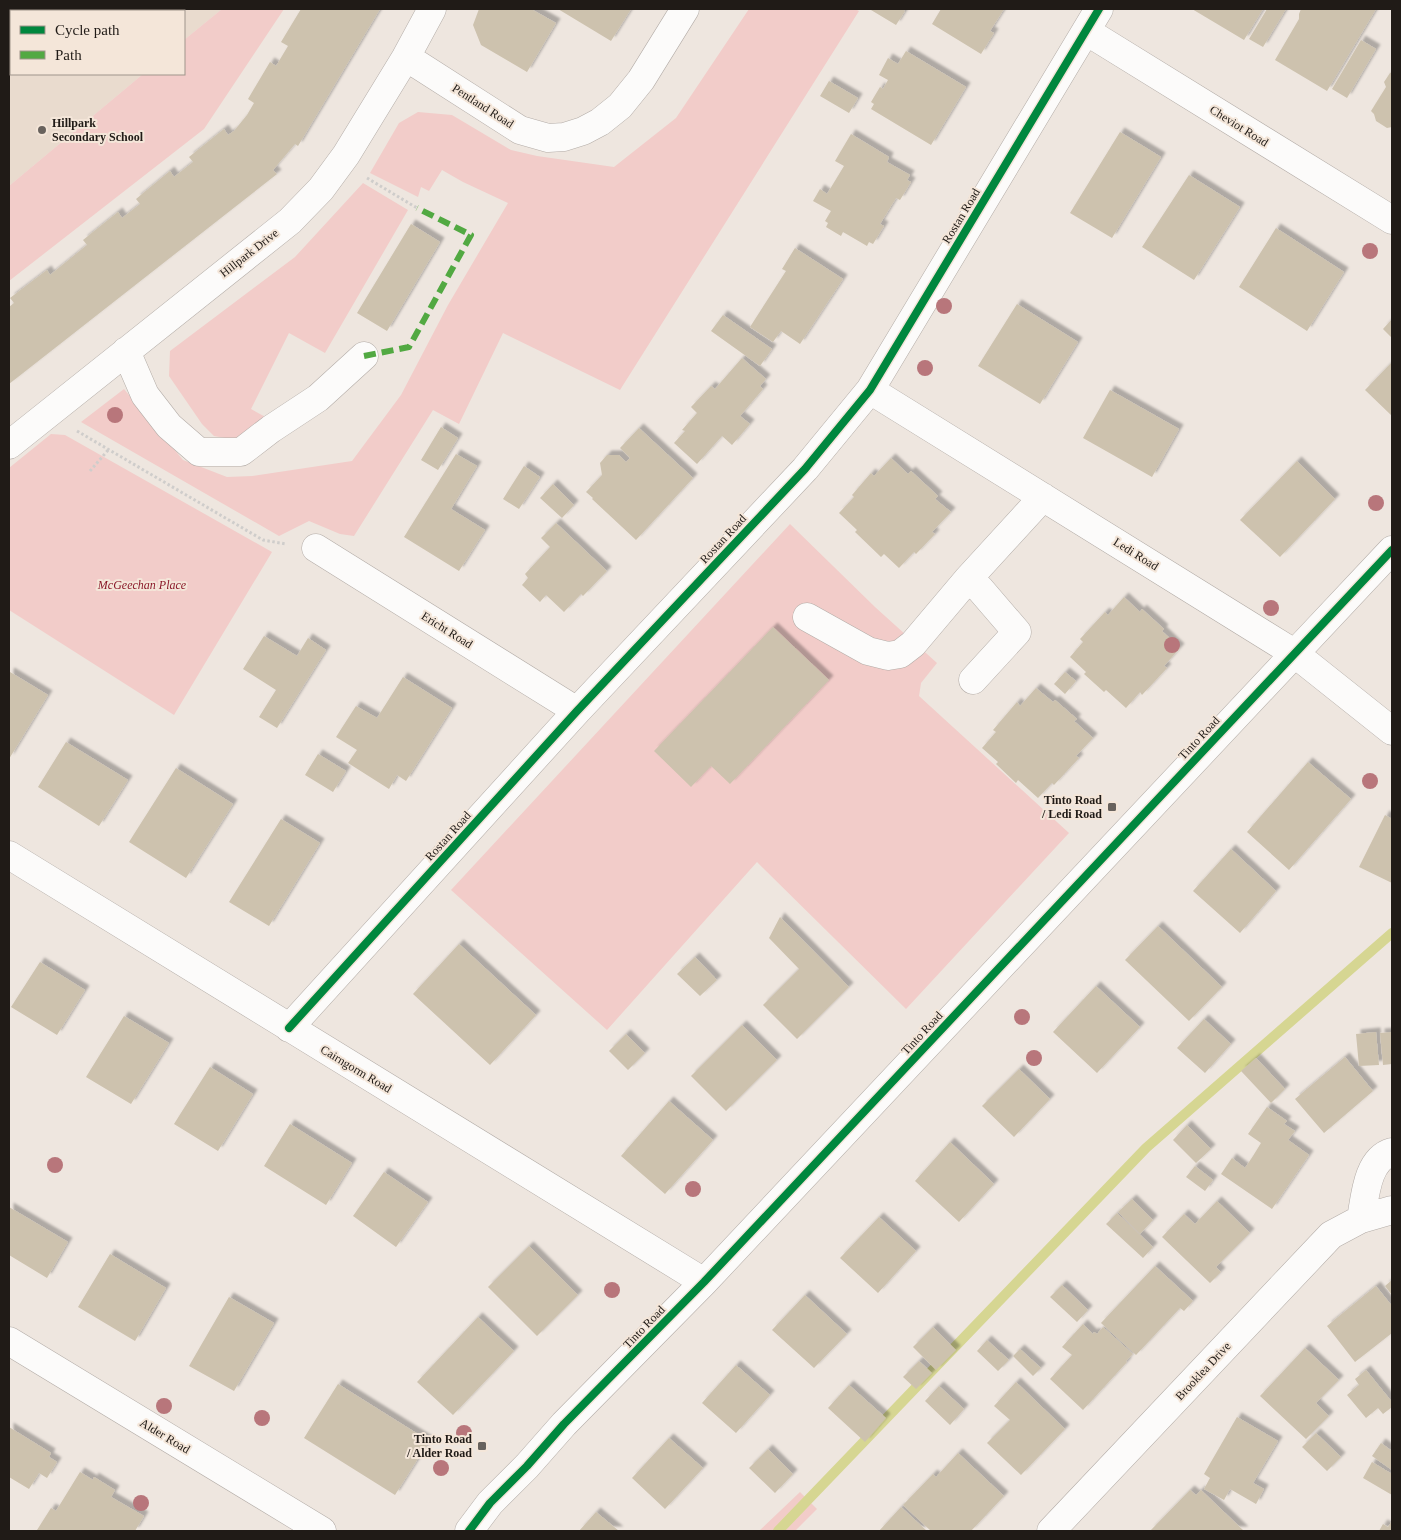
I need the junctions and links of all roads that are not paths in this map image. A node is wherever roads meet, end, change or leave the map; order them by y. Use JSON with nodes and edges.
{"nodes":[{"id":1,"x":432,"y":9,"type":"edge"},
{"id":2,"x":685,"y":9,"type":"edge"},
{"id":3,"x":1092,"y":20,"type":"edge"},
{"id":4,"x":406,"y":57,"type":"junction"},
{"id":5,"x":1392,"y":220,"type":"edge"},
{"id":6,"x":126,"y":351,"type":"junction"},
{"id":7,"x":364,"y":356,"type":"dead end"},
{"id":8,"x":870,"y":390,"type":"junction"},
{"id":9,"x":9,"y":445,"type":"edge"},
{"id":10,"x":1043,"y":497,"type":"junction"},
{"id":11,"x":316,"y":548,"type":"road end"},
{"id":12,"x":1392,"y":550,"type":"edge"},
{"id":13,"x":967,"y":580,"type":"junction"},
{"id":14,"x":807,"y":616,"type":"dead end"},
{"id":15,"x":1294,"y":653,"type":"junction"},
{"id":16,"x":973,"y":680,"type":"dead end"},
{"id":17,"x":577,"y":711,"type":"junction"},
{"id":18,"x":1392,"y":731,"type":"edge"},
{"id":19,"x":9,"y":856,"type":"edge"},
{"id":20,"x":289,"y":1028,"type":"junction"},
{"id":21,"x":1392,"y":1152,"type":"edge"},
{"id":22,"x":1392,"y":1210,"type":"edge"},
{"id":23,"x":1361,"y":1219,"type":"junction"},
{"id":24,"x":704,"y":1282,"type":"junction"},
{"id":25,"x":9,"y":1341,"type":"edge"},
{"id":26,"x":322,"y":1531,"type":"edge"},
{"id":27,"x":469,"y":1531,"type":"edge"},
{"id":28,"x":1051,"y":1531,"type":"edge"}],
"edges":[{"from":1,"to":4,"type":"street","name":"Hillpark Drive"},
{"from":2,"to":4,"type":"street","name":"Pentland Road"},
{"from":3,"to":5,"type":"street","name":"Cheviot Road"},
{"from":3,"to":8,"type":"street","name":"Rostan Road"},
{"from":4,"to":6,"type":"street","name":"Hillpark Drive"},
{"from":6,"to":7,"type":"street"},
{"from":6,"to":9,"type":"street","name":"Hillpark Drive"},
{"from":8,"to":10,"type":"street","name":"Ledi Road"},
{"from":8,"to":17,"type":"street","name":"Rostan Road"},
{"from":10,"to":13,"type":"street"},
{"from":10,"to":15,"type":"street","name":"Ledi Road"},
{"from":11,"to":17,"type":"street","name":"Ericht Road"},
{"from":12,"to":15,"type":"street","name":"Tinto Road"},
{"from":13,"to":14,"type":"street"},
{"from":13,"to":16,"type":"street"},
{"from":15,"to":18,"type":"street","name":"Ledi Road"},
{"from":15,"to":24,"type":"street","name":"Tinto Road"},
{"from":17,"to":20,"type":"street","name":"Rostan Road"},
{"from":19,"to":20,"type":"street","name":"Cairngorm Road"},
{"from":20,"to":24,"type":"street","name":"Cairngorm Road"},
{"from":21,"to":23,"type":"street"},
{"from":22,"to":23,"type":"street","name":"Brooklea Drive"},
{"from":23,"to":28,"type":"street","name":"Brooklea Drive"},
{"from":24,"to":27,"type":"street","name":"Tinto Road"},
{"from":25,"to":26,"type":"street","name":"Alder Road"}]}
